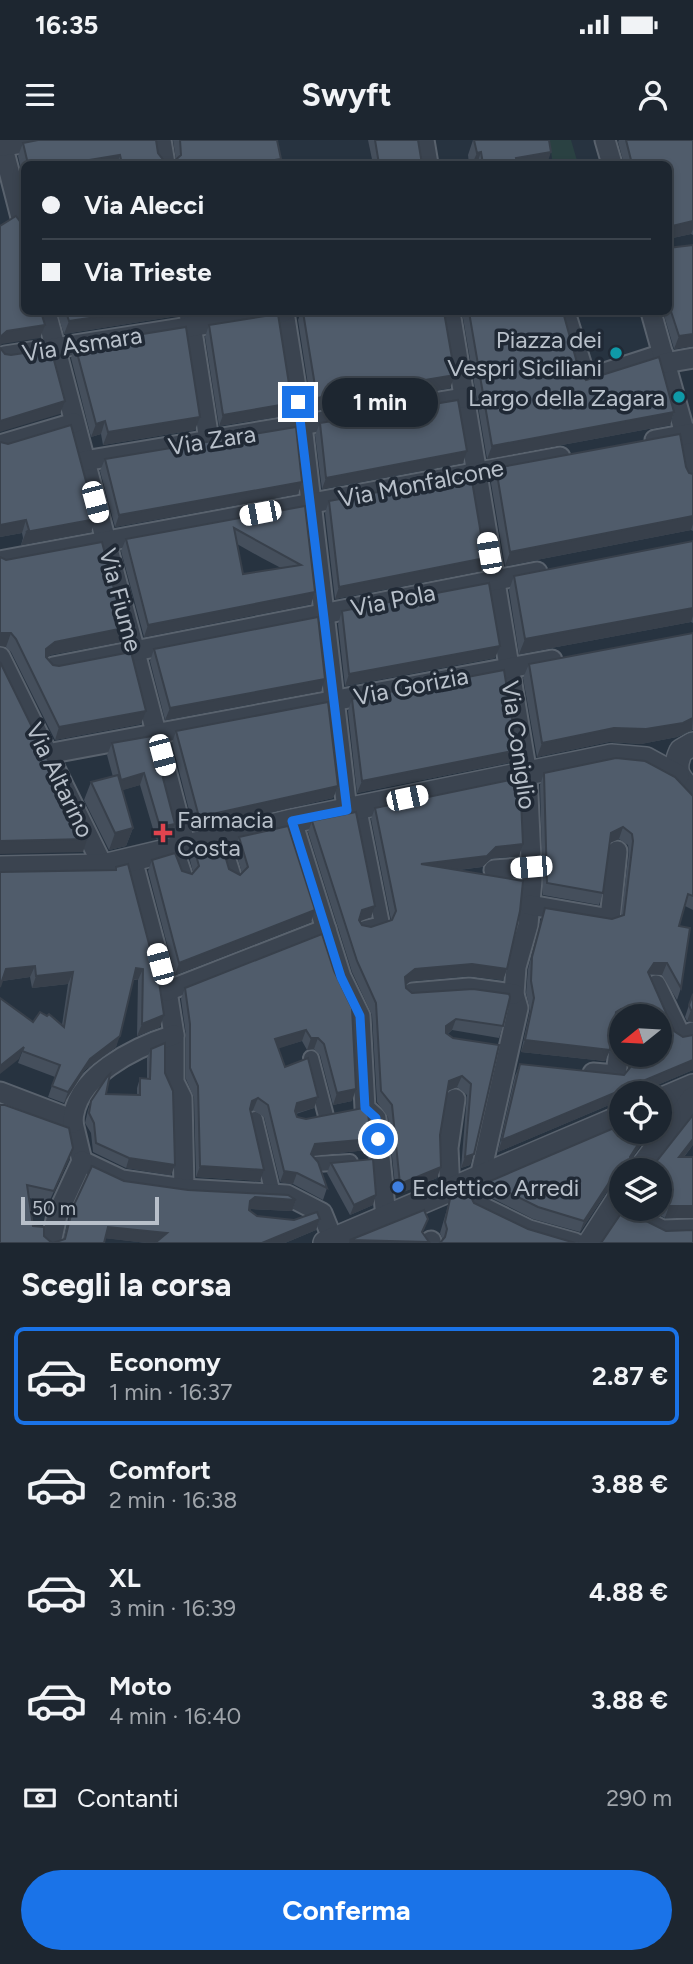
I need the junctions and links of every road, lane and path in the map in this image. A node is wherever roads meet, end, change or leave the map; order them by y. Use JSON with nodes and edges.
{"nodes":[{"id":1,"x":42,"y":140,"type":"edge"},
{"id":2,"x":161,"y":140,"type":"edge"},
{"id":3,"x":424,"y":140,"type":"edge"},
{"id":4,"x":606,"y":140,"type":"edge"},
{"id":5,"x":2,"y":143,"type":"edge"},
{"id":6,"x":164,"y":161,"type":"edge"},
{"id":7,"x":428,"y":161,"type":"edge"},
{"id":8,"x":611,"y":161,"type":"edge"},
{"id":9,"x":6,"y":188,"type":"edge"},
{"id":10,"x":21,"y":222,"type":"edge"},
{"id":11,"x":47,"y":315,"type":"edge"},
{"id":12,"x":244,"y":315,"type":"edge"},
{"id":13,"x":284,"y":315,"type":"edge"},
{"id":14,"x":450,"y":315,"type":"edge"},
{"id":15,"x":566,"y":315,"type":"edge"},
{"id":16,"x":652,"y":315,"type":"edge"},
{"id":17,"x":190,"y":319,"type":"edge"},
{"id":18,"x":55,"y":348,"type":"junction"},
{"id":19,"x":5,"y":356,"type":"edge"},
{"id":20,"x":693,"y":358,"type":"edge"},
{"id":21,"x":664,"y":359,"type":"junction"},
{"id":22,"x":463,"y":398,"type":"junction"},
{"id":23,"x":74,"y":423,"type":"junction"},
{"id":24,"x":302,"y":425,"type":"junction"},
{"id":25,"x":685,"y":436,"type":"edge"},
{"id":26,"x":209,"y":440,"type":"junction"},
{"id":27,"x":636,"y":443,"type":"edge"},
{"id":28,"x":0,"y":445,"type":"edge"},
{"id":29,"x":583,"y":453,"type":"edge"},
{"id":30,"x":84,"y":461,"type":"junction"},
{"id":31,"x":475,"y":472,"type":"junction"},
{"id":32,"x":693,"y":479,"type":"edge"},
{"id":33,"x":311,"y":503,"type":"junction"},
{"id":34,"x":106,"y":543,"type":"junction"},
{"id":35,"x":0,"y":561,"type":"edge"},
{"id":36,"x":560,"y":567,"type":"edge"},
{"id":37,"x":493,"y":580,"type":"junction"},
{"id":38,"x":324,"y":613,"type":"junction"},
{"id":39,"x":134,"y":650,"type":"junction"},
{"id":40,"x":574,"y":655,"type":"edge"},
{"id":41,"x":0,"y":657,"type":"edge"},
{"id":42,"x":53,"y":667,"type":"edge"},
{"id":43,"x":508,"y":668,"type":"junction"},
{"id":44,"x":5,"y":682,"type":"edge"},
{"id":45,"x":334,"y":701,"type":"junction"},
{"id":46,"x":156,"y":732,"type":"junction"},
{"id":47,"x":693,"y":744,"type":"edge"},
{"id":48,"x":47,"y":754,"type":"junction"},
{"id":49,"x":527,"y":774,"type":"junction"},
{"id":50,"x":685,"y":784,"type":"edge"},
{"id":51,"x":353,"y":809,"type":"junction"},
{"id":52,"x":292,"y":821,"type":"junction"},
{"id":53,"x":222,"y":839,"type":"junction"},
{"id":54,"x":181,"y":848,"type":"junction"},
{"id":55,"x":617,"y":851,"type":"dead end"},
{"id":56,"x":132,"y":859,"type":"junction"},
{"id":57,"x":0,"y":861,"type":"edge"},
{"id":58,"x":103,"y":866,"type":"junction"},
{"id":59,"x":531,"y":867,"type":"junction"},
{"id":60,"x":0,"y":868,"type":"edge"},
{"id":61,"x":494,"y":870,"type":"dead end"},
{"id":62,"x":185,"y":876,"type":"edge"},
{"id":63,"x":234,"y":877,"type":"edge"},
{"id":64,"x":530,"y":905,"type":"junction"},
{"id":65,"x":326,"y":929,"type":"junction"},
{"id":66,"x":364,"y":929,"type":"edge"},
{"id":67,"x":656,"y":985,"type":"edge"},
{"id":68,"x":167,"y":991,"type":"junction"},
{"id":69,"x":412,"y":993,"type":"edge"},
{"id":70,"x":514,"y":994,"type":"junction"},
{"id":71,"x":693,"y":1032,"type":"edge"},
{"id":72,"x":174,"y":1035,"type":"junction"},
{"id":73,"x":504,"y":1053,"type":"junction"},
{"id":74,"x":311,"y":1058,"type":"edge"},
{"id":75,"x":530,"y":1067,"type":"edge"},
{"id":76,"x":617,"y":1068,"type":"edge"},
{"id":77,"x":579,"y":1072,"type":"edge"},
{"id":78,"x":693,"y":1086,"type":"edge"},
{"id":79,"x":0,"y":1094,"type":"edge"},
{"id":80,"x":672,"y":1095,"type":"edge"},
{"id":81,"x":693,"y":1099,"type":"edge"},
{"id":82,"x":454,"y":1100,"type":"dead end"},
{"id":83,"x":339,"y":1113,"type":"junction"},
{"id":84,"x":255,"y":1119,"type":"edge"},
{"id":85,"x":609,"y":1122,"type":"edge"},
{"id":86,"x":73,"y":1123,"type":"junction"},
{"id":87,"x":649,"y":1158,"type":"edge"},
{"id":88,"x":379,"y":1159,"type":"junction"},
{"id":89,"x":82,"y":1161,"type":"junction"},
{"id":90,"x":316,"y":1164,"type":"edge"},
{"id":91,"x":480,"y":1177,"type":"junction"},
{"id":92,"x":184,"y":1189,"type":"junction"},
{"id":93,"x":450,"y":1191,"type":"junction"},
{"id":94,"x":273,"y":1194,"type":"junction"},
{"id":95,"x":476,"y":1204,"type":"edge"},
{"id":96,"x":609,"y":1214,"type":"edge"},
{"id":97,"x":386,"y":1217,"type":"junction"},
{"id":98,"x":646,"y":1221,"type":"edge"},
{"id":99,"x":693,"y":1229,"type":"edge"},
{"id":100,"x":329,"y":1241,"type":"edge"},
{"id":101,"x":51,"y":1243,"type":"edge"},
{"id":102,"x":575,"y":1243,"type":"edge"},
{"id":103,"x":590,"y":1243,"type":"edge"}],
"edges":[{"from":1,"to":5,"type":"street"},
{"from":2,"to":6,"type":"street"},
{"from":3,"to":7,"type":"street"},
{"from":4,"to":8,"type":"street"},
{"from":5,"to":9,"type":"street"},
{"from":9,"to":10,"type":"street"},
{"from":11,"to":18,"type":"street","name":"Via Fiume"},
{"from":12,"to":17,"type":"street","name":"Via Asmara"},
{"from":13,"to":24,"type":"street"},
{"from":14,"to":22,"type":"street","name":"Via Coniglio"},
{"from":15,"to":21,"type":"street"},
{"from":16,"to":21,"type":"street"},
{"from":17,"to":18,"type":"street","name":"Via Asmara"},
{"from":17,"to":26,"type":"street"},
{"from":18,"to":19,"type":"street","name":"Via Asmara"},
{"from":18,"to":23,"type":"street","name":"Via Fiume"},
{"from":20,"to":21,"type":"street"},
{"from":21,"to":25,"type":"street"},
{"from":22,"to":24,"type":"street","name":"Via Zara"},
{"from":22,"to":31,"type":"street","name":"Via Coniglio"},
{"from":23,"to":28,"type":"street"},
{"from":23,"to":30,"type":"street","name":"Via Fiume"},
{"from":24,"to":26,"type":"street","name":"Via Zara"},
{"from":24,"to":33,"type":"street"},
{"from":25,"to":27,"type":"street"},
{"from":25,"to":32,"type":"street"},
{"from":26,"to":30,"type":"street","name":"Via Zara"},
{"from":29,"to":31,"type":"street","name":"Via Monfalcone"},
{"from":30,"to":34,"type":"street","name":"Via Fiume"},
{"from":31,"to":33,"type":"street","name":"Via Monfalcone"},
{"from":31,"to":37,"type":"street","name":"Via Coniglio"},
{"from":33,"to":34,"type":"street","name":"Via Monfalcone"},
{"from":33,"to":38,"type":"street"},
{"from":34,"to":35,"type":"street","name":"Via Monfalcone"},
{"from":34,"to":39,"type":"street","name":"Via Fiume"},
{"from":36,"to":37,"type":"street","name":"Via Pola"},
{"from":37,"to":38,"type":"street","name":"Via Pola"},
{"from":37,"to":43,"type":"street","name":"Via Coniglio"},
{"from":38,"to":39,"type":"street","name":"Via Pola"},
{"from":38,"to":45,"type":"street"},
{"from":39,"to":42,"type":"street","name":"Via Pola"},
{"from":39,"to":46,"type":"street","name":"Via Fiume"},
{"from":40,"to":43,"type":"street","name":"Via Gorizia"},
{"from":41,"to":44,"type":"street","name":"Via Altarino"},
{"from":43,"to":45,"type":"street","name":"Via Gorizia"},
{"from":43,"to":49,"type":"street","name":"Via Coniglio"},
{"from":44,"to":48,"type":"street","name":"Via Altarino"},
{"from":45,"to":46,"type":"street","name":"Via Gorizia"},
{"from":45,"to":51,"type":"street"},
{"from":46,"to":48,"type":"street","name":"Via Gorizia"},
{"from":46,"to":54,"type":"street","name":"Via Fiume"},
{"from":47,"to":50,"type":"street"},
{"from":48,"to":58,"type":"street","name":"Via Altarino"},
{"from":49,"to":50,"type":"street"},
{"from":49,"to":51,"type":"street"},
{"from":49,"to":59,"type":"street","name":"Via Coniglio"},
{"from":51,"to":52,"type":"street"},
{"from":51,"to":66,"type":"street"},
{"from":52,"to":53,"type":"street"},
{"from":52,"to":65,"type":"street"},
{"from":53,"to":54,"type":"street"},
{"from":53,"to":63,"type":"street"},
{"from":54,"to":56,"type":"street"},
{"from":54,"to":62,"type":"street"},
{"from":55,"to":64,"type":"street"},
{"from":56,"to":58,"type":"street"},
{"from":56,"to":68,"type":"street"},
{"from":57,"to":60,"type":"street"},
{"from":58,"to":60,"type":"street"},
{"from":59,"to":61,"type":"street"},
{"from":59,"to":64,"type":"street","name":"Via Coniglio"},
{"from":64,"to":70,"type":"street","name":"Via Coniglio"},
{"from":65,"to":68,"type":"street"},
{"from":65,"to":83,"type":"street"},
{"from":67,"to":71,"type":"street"},
{"from":68,"to":72,"type":"street"},
{"from":69,"to":70,"type":"street"},
{"from":70,"to":73,"type":"street","name":"Via Coniglio"},
{"from":72,"to":86,"type":"street"},
{"from":72,"to":92,"type":"street"},
{"from":73,"to":75,"type":"street"},
{"from":73,"to":91,"type":"street","name":"Via Coniglio"},
{"from":74,"to":83,"type":"street"},
{"from":76,"to":77,"type":"street"},
{"from":78,"to":80,"type":"street"},
{"from":79,"to":86,"type":"street"},
{"from":81,"to":87,"type":"street"},
{"from":82,"to":93,"type":"street"},
{"from":83,"to":88,"type":"street"},
{"from":84,"to":94,"type":"street"},
{"from":85,"to":91,"type":"street"},
{"from":86,"to":89,"type":"street"},
{"from":88,"to":90,"type":"street"},
{"from":88,"to":97,"type":"street"},
{"from":89,"to":92,"type":"street"},
{"from":89,"to":101,"type":"street"},
{"from":91,"to":93,"type":"street"},
{"from":92,"to":94,"type":"street"},
{"from":93,"to":97,"type":"street"},
{"from":94,"to":100,"type":"street"},
{"from":95,"to":102,"type":"street"},
{"from":96,"to":103,"type":"street"},
{"from":97,"to":100,"type":"street"},
{"from":98,"to":99,"type":"street"}]}
